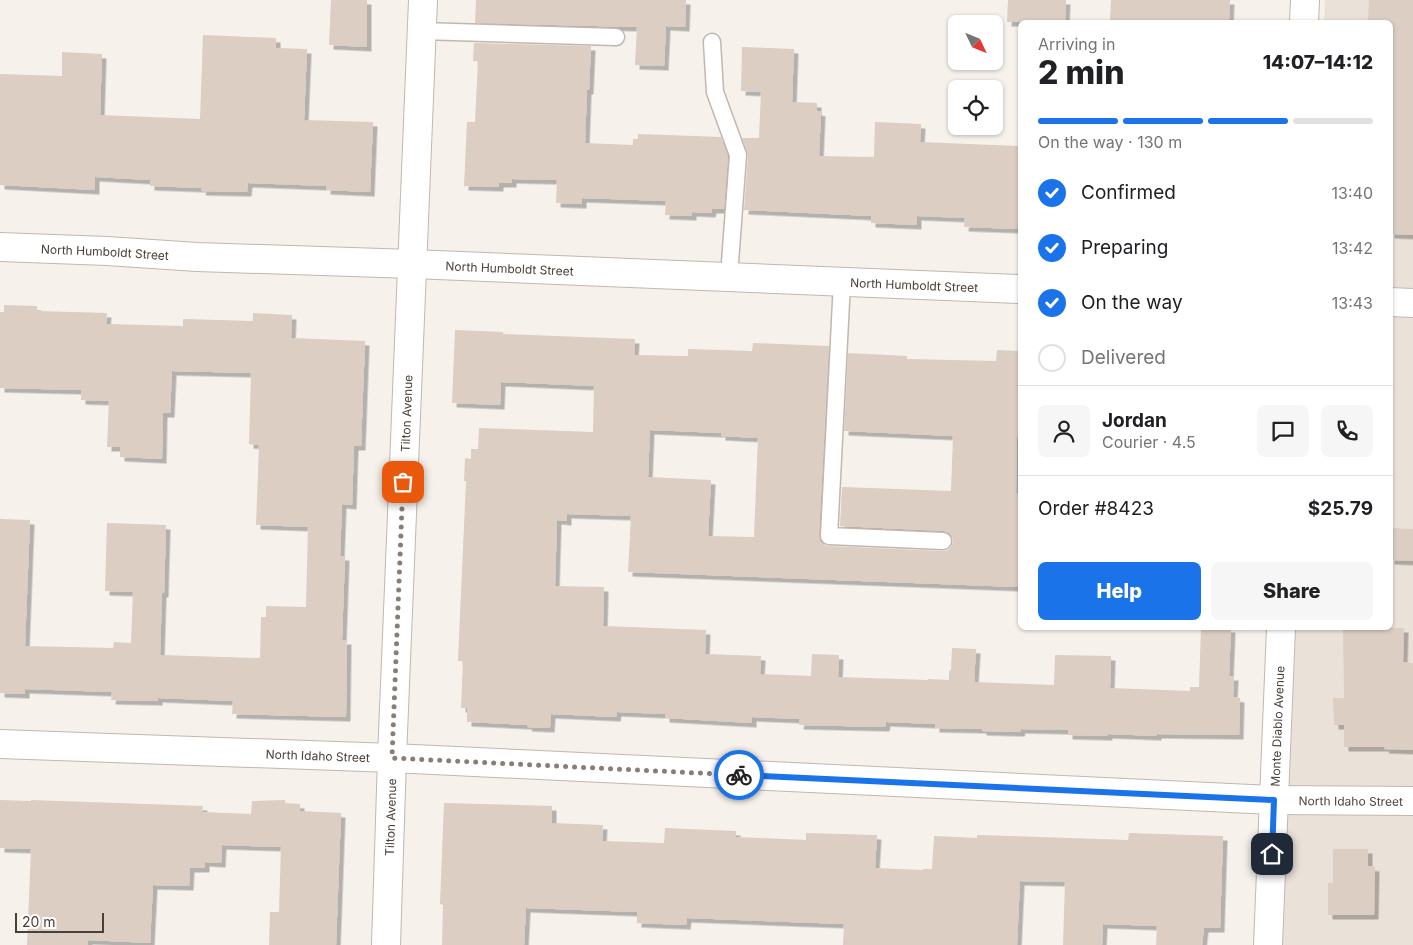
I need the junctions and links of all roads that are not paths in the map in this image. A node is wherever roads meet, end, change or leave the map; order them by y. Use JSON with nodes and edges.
{"nodes":[{"id":1,"x":423,"y":0,"type":"edge"},
{"id":2,"x":1305,"y":0,"type":"edge"},
{"id":3,"x":1304,"y":20,"type":"edge"},
{"id":4,"x":422,"y":31,"type":"junction"},
{"id":5,"x":616,"y":37,"type":"dead end"},
{"id":6,"x":712,"y":42,"type":"dead end"},
{"id":7,"x":0,"y":247,"type":"edge"},
{"id":8,"x":412,"y":264,"type":"junction"},
{"id":9,"x":729,"y":276,"type":"junction"},
{"id":10,"x":842,"y":282,"type":"junction"},
{"id":11,"x":1018,"y":289,"type":"edge"},
{"id":12,"x":1393,"y":302,"type":"edge"},
{"id":13,"x":1413,"y":303,"type":"edge"},
{"id":14,"x":944,"y":542,"type":"dead end"},
{"id":15,"x":1281,"y":630,"type":"edge"},
{"id":16,"x":0,"y":744,"type":"edge"},
{"id":17,"x":392,"y":758,"type":"junction"},
{"id":18,"x":1274,"y":800,"type":"junction"},
{"id":19,"x":1413,"y":800,"type":"edge"},
{"id":20,"x":386,"y":945,"type":"edge"},
{"id":21,"x":1268,"y":945,"type":"edge"}],
"edges":[{"from":1,"to":4,"type":"street","name":"Tilton Avenue"},
{"from":2,"to":3,"type":"street"},
{"from":4,"to":5,"type":"lane"},
{"from":4,"to":8,"type":"street","name":"Tilton Avenue"},
{"from":6,"to":9,"type":"lane"},
{"from":7,"to":8,"type":"street","name":"North Humboldt Street"},
{"from":8,"to":9,"type":"street","name":"North Humboldt Street"},
{"from":8,"to":17,"type":"street","name":"Tilton Avenue"},
{"from":9,"to":10,"type":"street","name":"North Humboldt Street"},
{"from":10,"to":11,"type":"street","name":"North Humboldt Street"},
{"from":10,"to":14,"type":"lane"},
{"from":12,"to":13,"type":"street"},
{"from":15,"to":18,"type":"street","name":"Monte Diablo Avenue"},
{"from":16,"to":17,"type":"street","name":"North Idaho Street"},
{"from":17,"to":18,"type":"street","name":"North Idaho Street"},
{"from":17,"to":20,"type":"street","name":"Tilton Avenue"},
{"from":18,"to":19,"type":"street","name":"North Idaho Street"},
{"from":18,"to":21,"type":"street","name":"Monte Diablo Avenue"}]}
